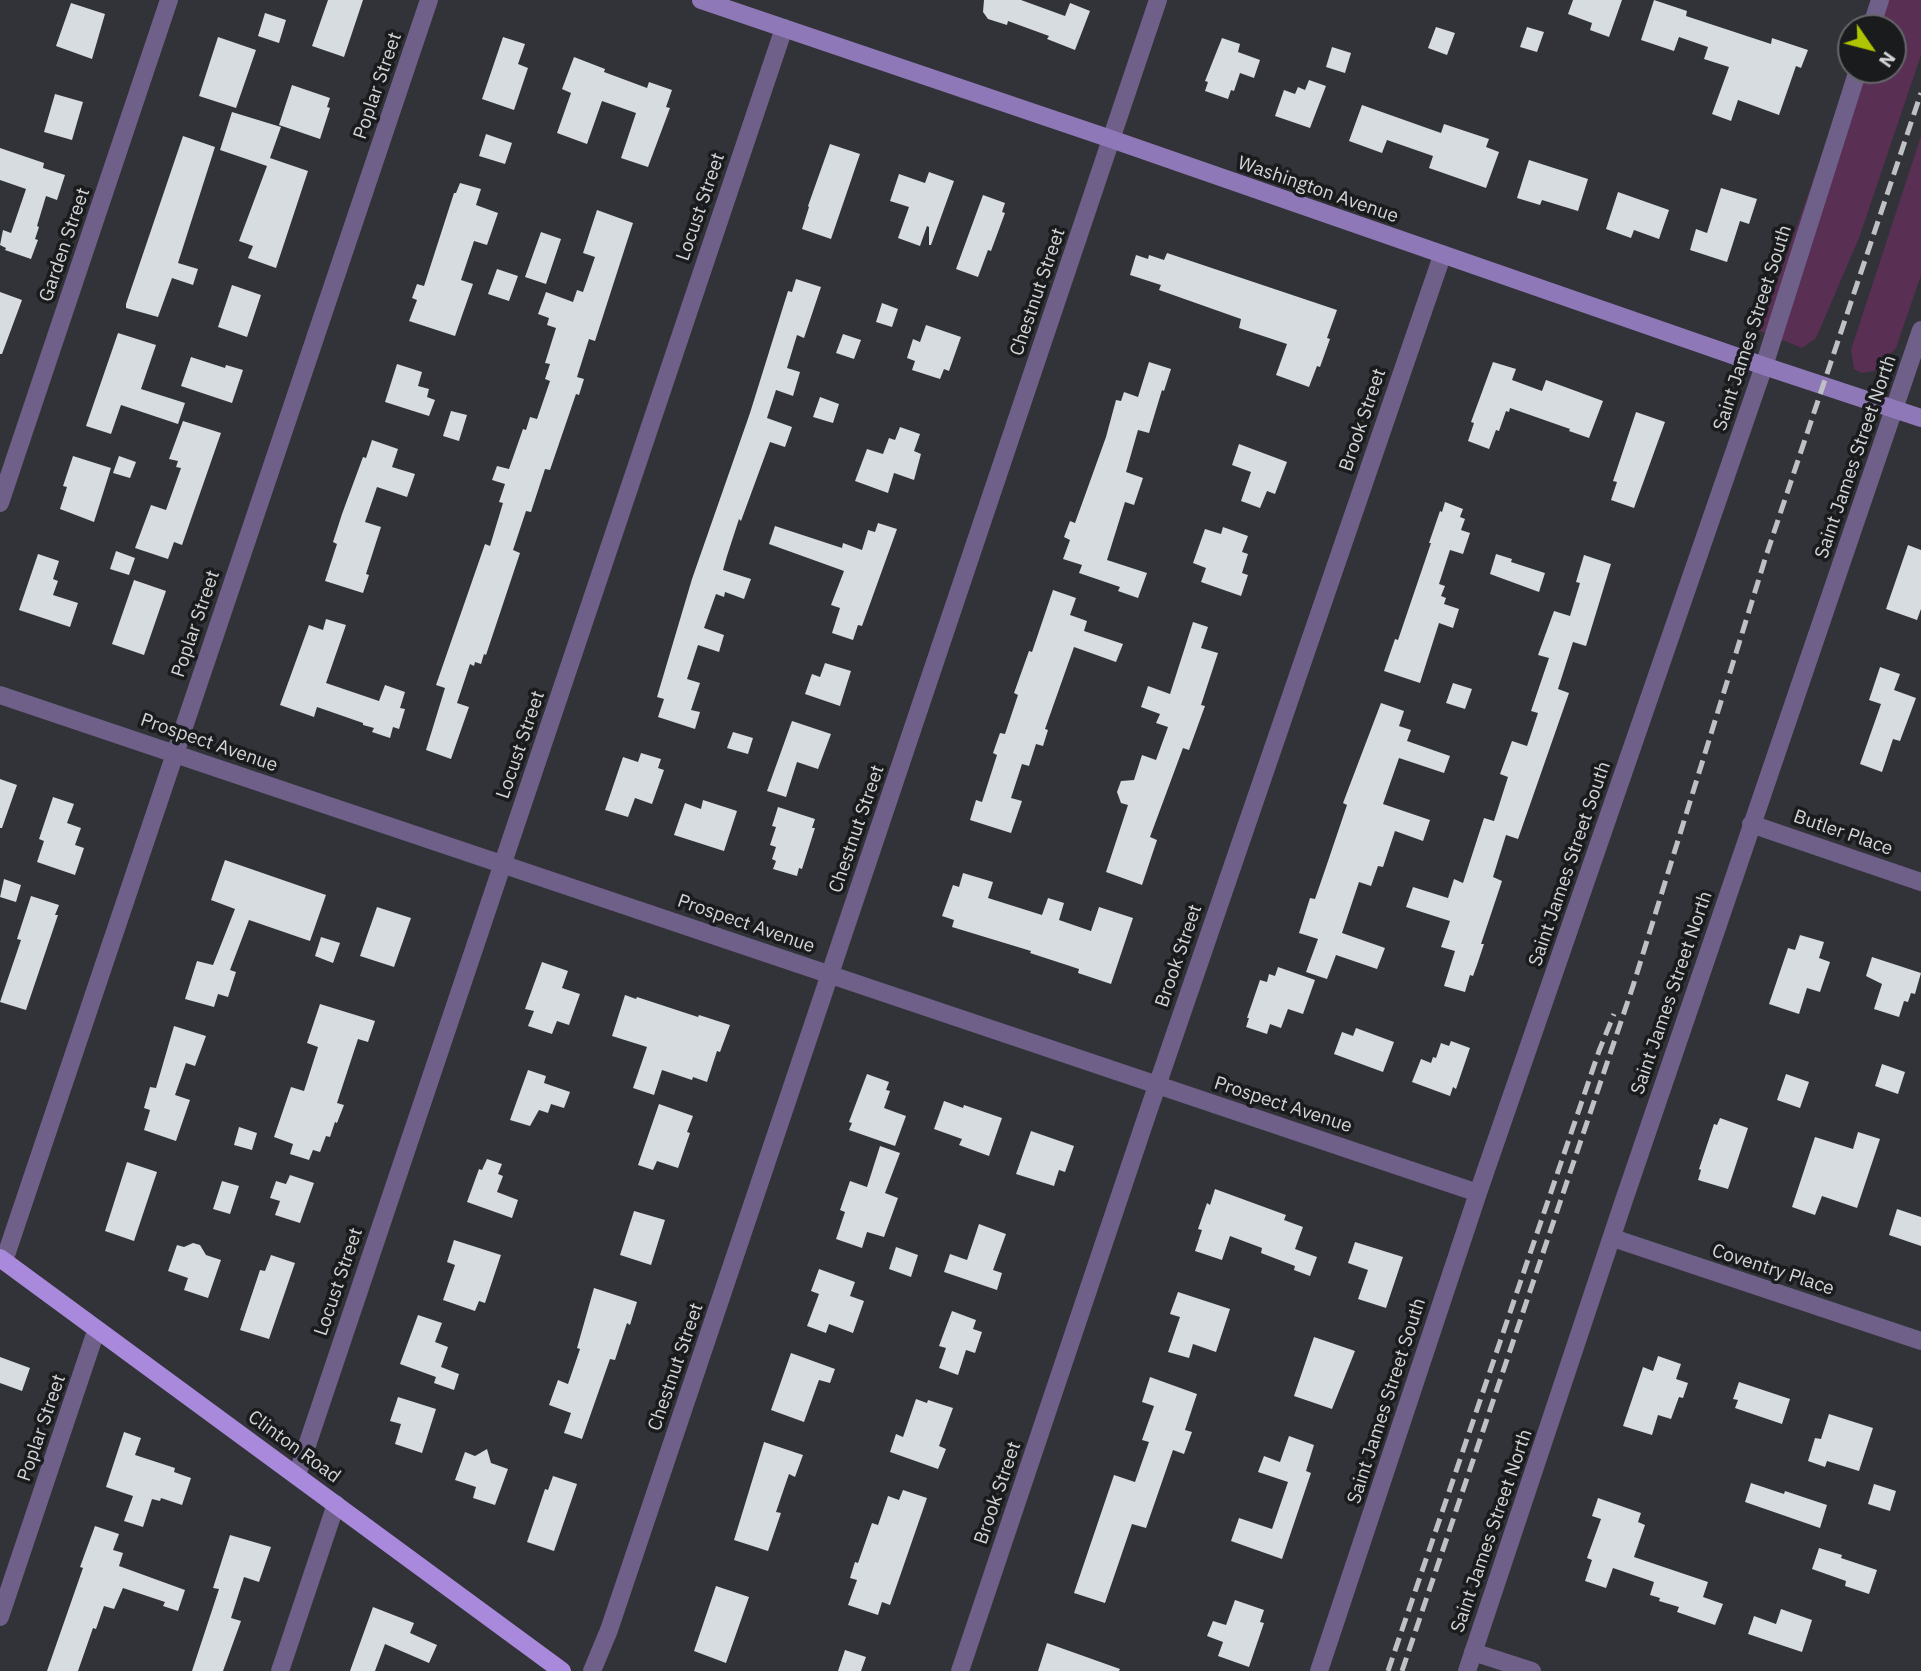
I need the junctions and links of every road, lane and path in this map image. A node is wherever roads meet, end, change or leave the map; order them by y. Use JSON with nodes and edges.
{"nodes":[{"id":1,"x":169,"y":0,"type":"edge"},
{"id":2,"x":429,"y":0,"type":"edge"},
{"id":3,"x":701,"y":0,"type":"edge"},
{"id":4,"x":1158,"y":0,"type":"edge"},
{"id":5,"x":784,"y":28,"type":"junction"},
{"id":6,"x":1854,"y":84,"type":"edge"},
{"id":7,"x":1111,"y":139,"type":"junction"},
{"id":8,"x":1442,"y":256,"type":"junction"},
{"id":9,"x":1921,"y":330,"type":"edge"},
{"id":10,"x":1764,"y":366,"type":"junction"},
{"id":11,"x":1895,"y":410,"type":"junction"},
{"id":12,"x":1921,"y":418,"type":"edge"},
{"id":13,"x":0,"y":503,"type":"edge"},
{"id":14,"x":0,"y":695,"type":"edge"},
{"id":15,"x":175,"y":754,"type":"junction"},
{"id":16,"x":1752,"y":824,"type":"junction"},
{"id":17,"x":502,"y":864,"type":"junction"},
{"id":18,"x":1921,"y":882,"type":"edge"},
{"id":19,"x":830,"y":975,"type":"junction"},
{"id":20,"x":1157,"y":1085,"type":"junction"},
{"id":21,"x":1478,"y":1192,"type":"junction"},
{"id":22,"x":1613,"y":1238,"type":"junction"},
{"id":23,"x":2,"y":1259,"type":"edge"},
{"id":24,"x":96,"y":1331,"type":"junction"},
{"id":25,"x":1921,"y":1341,"type":"edge"},
{"id":26,"x":296,"y":1475,"type":"junction"},
{"id":27,"x":336,"y":1504,"type":"junction"},
{"id":28,"x":0,"y":1617,"type":"edge"},
{"id":29,"x":1473,"y":1652,"type":"junction"},
{"id":30,"x":280,"y":1671,"type":"edge"},
{"id":31,"x":562,"y":1671,"type":"edge"},
{"id":32,"x":592,"y":1671,"type":"edge"},
{"id":33,"x":960,"y":1671,"type":"edge"},
{"id":34,"x":1319,"y":1671,"type":"edge"},
{"id":35,"x":1467,"y":1671,"type":"edge"},
{"id":36,"x":1532,"y":1671,"type":"edge"}],
"edges":[{"from":1,"to":13,"type":"street","name":"Garden Street"},
{"from":2,"to":15,"type":"street","name":"Poplar Street"},
{"from":3,"to":5,"type":"main road","name":"Washington Avenue"},
{"from":4,"to":7,"type":"street","name":"Chestnut Street"},
{"from":5,"to":7,"type":"main road","name":"Washington Avenue"},
{"from":5,"to":17,"type":"street","name":"Locust Street"},
{"from":6,"to":10,"type":"street","name":"Saint James Street South"},
{"from":7,"to":8,"type":"main road","name":"Washington Avenue"},
{"from":7,"to":19,"type":"street","name":"Chestnut Street"},
{"from":8,"to":10,"type":"main road","name":"Washington Avenue"},
{"from":8,"to":20,"type":"street","name":"Brook Street"},
{"from":9,"to":11,"type":"street","name":"Saint James Street North"},
{"from":10,"to":11,"type":"main road","name":"Washington Avenue"},
{"from":10,"to":21,"type":"street","name":"Saint James Street South"},
{"from":11,"to":12,"type":"main road","name":"Washington Avenue"},
{"from":11,"to":16,"type":"street","name":"Saint James Street North"},
{"from":14,"to":15,"type":"street","name":"Prospect Avenue"},
{"from":15,"to":17,"type":"street","name":"Prospect Avenue"},
{"from":15,"to":23,"type":"street","name":"Poplar Street"},
{"from":16,"to":18,"type":"street","name":"Butler Place"},
{"from":16,"to":22,"type":"street","name":"Saint James Street North"},
{"from":17,"to":19,"type":"street","name":"Prospect Avenue"},
{"from":17,"to":26,"type":"street","name":"Locust Street"},
{"from":19,"to":20,"type":"street","name":"Prospect Avenue"},
{"from":19,"to":32,"type":"street","name":"Chestnut Street"},
{"from":20,"to":21,"type":"street","name":"Prospect Avenue"},
{"from":20,"to":33,"type":"street","name":"Brook Street"},
{"from":21,"to":34,"type":"street","name":"Saint James Street South"},
{"from":22,"to":25,"type":"street","name":"Coventry Place"},
{"from":22,"to":29,"type":"street","name":"Saint James Street North"},
{"from":23,"to":24,"type":"main road","name":"Clinton Road"},
{"from":24,"to":26,"type":"main road","name":"Clinton Road"},
{"from":24,"to":28,"type":"street","name":"Poplar Street"},
{"from":26,"to":27,"type":"main road","name":"Clinton Road"},
{"from":27,"to":30,"type":"street"},
{"from":27,"to":31,"type":"main road","name":"Clinton Road"},
{"from":29,"to":35,"type":"street","name":"Saint James Street North"},
{"from":29,"to":36,"type":"street"}]}
